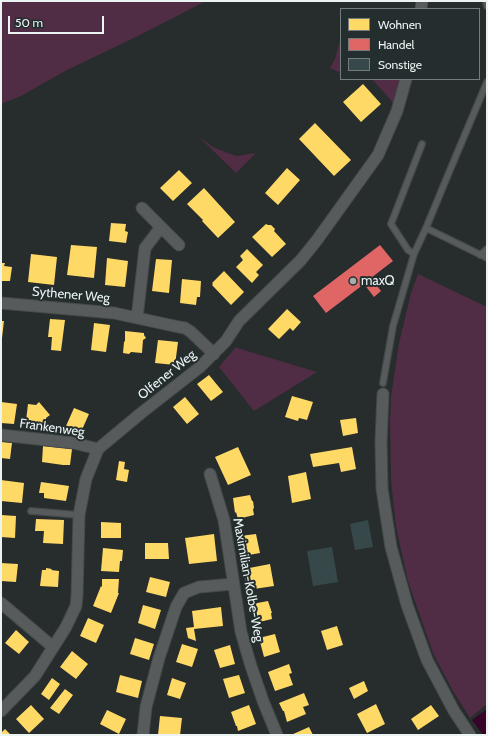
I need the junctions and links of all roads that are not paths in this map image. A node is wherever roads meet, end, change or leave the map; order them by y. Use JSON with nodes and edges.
{"nodes":[{"id":1,"x":486,"y":1,"type":"edge"},
{"id":2,"x":487,"y":6,"type":"edge"},
{"id":3,"x":406,"y":80,"type":"edge"},
{"id":4,"x":487,"y":82,"type":"edge"},
{"id":5,"x":422,"y":144,"type":"dead end"},
{"id":6,"x":142,"y":208,"type":"dead end"},
{"id":7,"x":161,"y":227,"type":"junction"},
{"id":8,"x":426,"y":228,"type":"junction"},
{"id":9,"x":179,"y":245,"type":"dead end"},
{"id":10,"x":487,"y":249,"type":"edge"},
{"id":11,"x":414,"y":254,"type":"junction"},
{"id":12,"x":480,"y":255,"type":"junction"},
{"id":13,"x":487,"y":258,"type":"edge"},
{"id":14,"x":1,"y":303,"type":"edge"},
{"id":15,"x":137,"y":318,"type":"junction"},
{"id":16,"x":214,"y":354,"type":"junction"},
{"id":17,"x":383,"y":389,"type":"joint"},
{"id":18,"x":1,"y":435,"type":"edge"},
{"id":19,"x":98,"y":449,"type":"junction"},
{"id":20,"x":210,"y":474,"type":"dead end"},
{"id":21,"x":31,"y":511,"type":"dead end"},
{"id":22,"x":79,"y":515,"type":"junction"},
{"id":23,"x":233,"y":584,"type":"junction"},
{"id":24,"x":1,"y":603,"type":"edge"},
{"id":25,"x":53,"y":647,"type":"junction"},
{"id":26,"x":1,"y":711,"type":"edge"},
{"id":27,"x":143,"y":735,"type":"edge"},
{"id":28,"x":277,"y":735,"type":"edge"},
{"id":29,"x":470,"y":735,"type":"edge"}],
"edges":[{"from":1,"to":2,"type":"lane"},
{"from":3,"to":16,"type":"street","name":"Olfener Weg"},
{"from":4,"to":8,"type":"lane"},
{"from":5,"to":11,"type":"lane"},
{"from":6,"to":7,"type":"street"},
{"from":7,"to":9,"type":"street"},
{"from":7,"to":15,"type":"street"},
{"from":8,"to":11,"type":"lane"},
{"from":8,"to":12,"type":"lane"},
{"from":10,"to":12,"type":"lane"},
{"from":11,"to":17,"type":"lane"},
{"from":12,"to":13,"type":"lane"},
{"from":14,"to":15,"type":"street","name":"Sythener Weg"},
{"from":15,"to":16,"type":"street","name":"Sythener Weg"},
{"from":16,"to":19,"type":"street","name":"Olfener Weg"},
{"from":17,"to":29,"type":"street"},
{"from":18,"to":19,"type":"street","name":"Frankenweg"},
{"from":19,"to":22,"type":"street","name":"Olfener Weg"},
{"from":20,"to":23,"type":"street","name":"Maximilian-Kolbe-Weg"},
{"from":21,"to":22,"type":"lane"},
{"from":22,"to":25,"type":"street","name":"Olfener Weg"},
{"from":23,"to":27,"type":"street"},
{"from":23,"to":28,"type":"street","name":"Maximilian-Kolbe-Weg"},
{"from":24,"to":25,"type":"street"},
{"from":25,"to":26,"type":"street","name":"Olfener Weg"}]}
